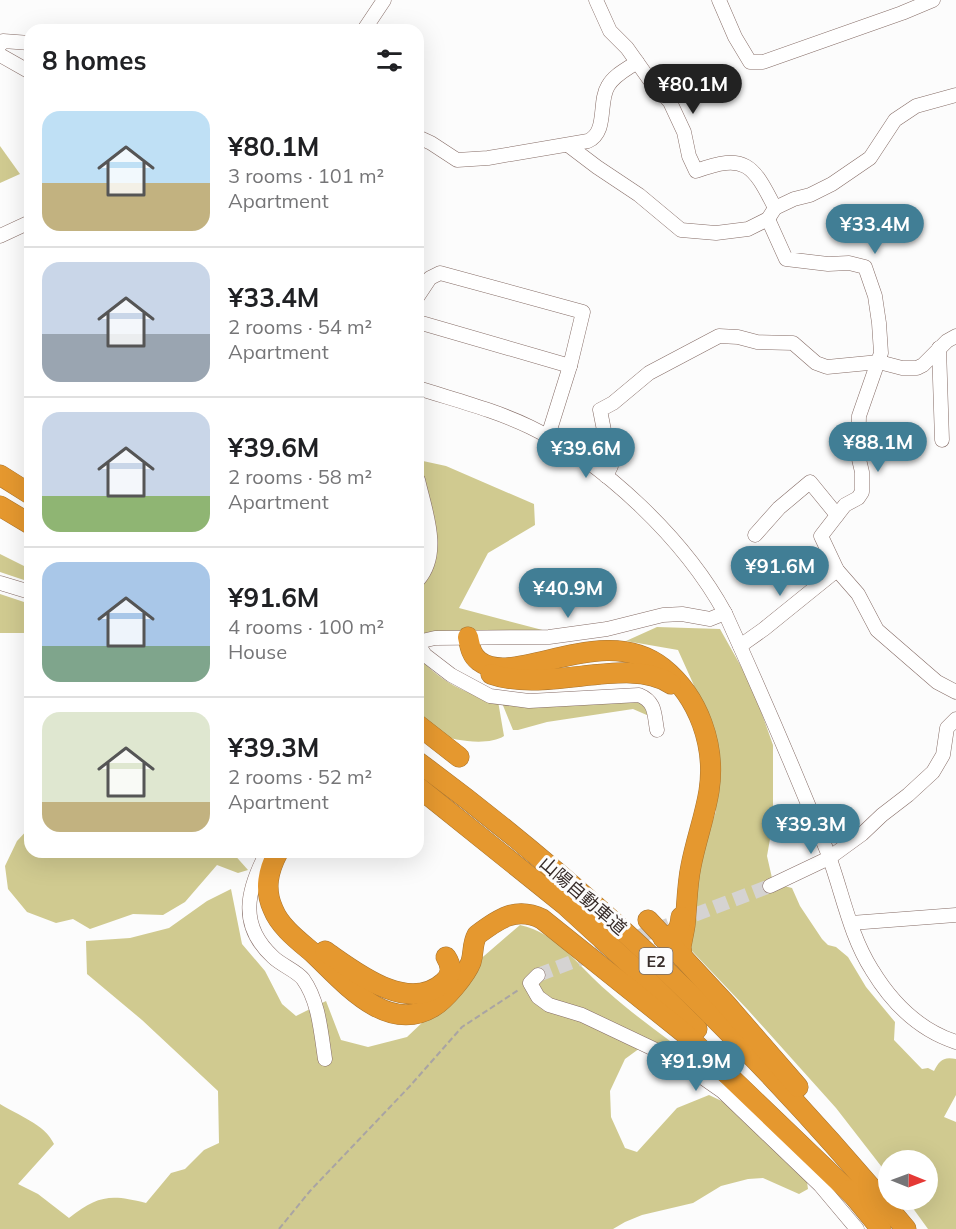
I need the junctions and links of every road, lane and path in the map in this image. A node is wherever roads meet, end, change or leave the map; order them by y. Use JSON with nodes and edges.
{"nodes":[{"id":1,"x":384,"y":0,"type":"edge"},
{"id":2,"x":596,"y":0,"type":"edge"},
{"id":3,"x":719,"y":0,"type":"edge"},
{"id":4,"x":933,"y":0,"type":"edge"},
{"id":5,"x":368,"y":24,"type":"edge"},
{"id":6,"x":24,"y":42,"type":"edge"},
{"id":7,"x":0,"y":45,"type":"edge"},
{"id":8,"x":0,"y":55,"type":"edge"},
{"id":9,"x":637,"y":62,"type":"junction"},
{"id":10,"x":24,"y":69,"type":"edge"},
{"id":11,"x":956,"y":95,"type":"edge"},
{"id":12,"x":424,"y":140,"type":"edge"},
{"id":13,"x":568,"y":145,"type":"junction"},
{"id":14,"x":771,"y":213,"type":"junction"},
{"id":15,"x":24,"y":225,"type":"edge"},
{"id":16,"x":0,"y":236,"type":"edge"},
{"id":17,"x":424,"y":287,"type":"edge"},
{"id":18,"x":424,"y":324,"type":"edge"},
{"id":19,"x":956,"y":336,"type":"edge"},
{"id":20,"x":939,"y":348,"type":"junction"},
{"id":21,"x":879,"y":362,"type":"junction"},
{"id":22,"x":570,"y":366,"type":"junction"},
{"id":23,"x":424,"y":390,"type":"edge"},
{"id":24,"x":548,"y":436,"type":"junction"},
{"id":25,"x":942,"y":440,"type":"dead end"},
{"id":26,"x":0,"y":469,"type":"edge"},
{"id":27,"x":0,"y":475,"type":"edge"},
{"id":28,"x":606,"y":476,"type":"junction"},
{"id":29,"x":24,"y":483,"type":"edge"},
{"id":30,"x":24,"y":490,"type":"edge"},
{"id":31,"x":0,"y":506,"type":"edge"},
{"id":32,"x":424,"y":509,"type":"edge"},
{"id":33,"x":837,"y":515,"type":"junction"},
{"id":34,"x":24,"y":520,"type":"edge"},
{"id":35,"x":755,"y":535,"type":"dead end"},
{"id":36,"x":837,"y":570,"type":"junction"},
{"id":37,"x":424,"y":573,"type":"edge"},
{"id":38,"x":0,"y":583,"type":"edge"},
{"id":39,"x":24,"y":590,"type":"edge"},
{"id":40,"x":725,"y":613,"type":"junction"},
{"id":41,"x":468,"y":637,"type":"junction"},
{"id":42,"x":424,"y":641,"type":"edge"},
{"id":43,"x":740,"y":646,"type":"junction"},
{"id":44,"x":424,"y":653,"type":"edge"},
{"id":45,"x":583,"y":653,"type":"junction"},
{"id":46,"x":555,"y":658,"type":"junction"},
{"id":47,"x":587,"y":677,"type":"junction"},
{"id":48,"x":559,"y":680,"type":"junction"},
{"id":49,"x":956,"y":692,"type":"edge"},
{"id":50,"x":956,"y":719,"type":"edge"},
{"id":51,"x":424,"y":730,"type":"edge"},
{"id":52,"x":657,"y":730,"type":"dead end"},
{"id":53,"x":459,"y":757,"type":"dead end"},
{"id":54,"x":424,"y":767,"type":"edge"},
{"id":55,"x":424,"y":792,"type":"edge"},
{"id":56,"x":264,"y":858,"type":"edge"},
{"id":57,"x":275,"y":858,"type":"edge"},
{"id":58,"x":280,"y":858,"type":"edge"},
{"id":59,"x":830,"y":858,"type":"junction"},
{"id":60,"x":770,"y":886,"type":"tunnel mouth"},
{"id":61,"x":956,"y":915,"type":"edge"},
{"id":62,"x":648,"y":920,"type":"dead end"},
{"id":63,"x":851,"y":923,"type":"junction"},
{"id":64,"x":663,"y":938,"type":"junction"},
{"id":65,"x":446,"y":957,"type":"dead end"},
{"id":66,"x":682,"y":957,"type":"junction"},
{"id":67,"x":534,"y":979,"type":"joint"},
{"id":68,"x":385,"y":988,"type":"junction"},
{"id":69,"x":413,"y":993,"type":"junction"},
{"id":70,"x":382,"y":1009,"type":"junction"},
{"id":71,"x":416,"y":1013,"type":"junction"},
{"id":72,"x":956,"y":1042,"type":"edge"},
{"id":73,"x":325,"y":1059,"type":"dead end"},
{"id":74,"x":863,"y":1192,"type":"junction"},
{"id":75,"x":279,"y":1229,"type":"edge"},
{"id":76,"x":857,"y":1229,"type":"edge"},
{"id":77,"x":881,"y":1229,"type":"edge"},
{"id":78,"x":906,"y":1229,"type":"edge"}],
"edges":[{"from":1,"to":5,"type":"street"},
{"from":2,"to":9,"type":"street"},
{"from":3,"to":4,"type":"street"},
{"from":6,"to":7,"type":"street"},
{"from":8,"to":10,"type":"street"},
{"from":9,"to":13,"type":"street"},
{"from":9,"to":14,"type":"street"},
{"from":11,"to":14,"type":"street"},
{"from":12,"to":13,"type":"street"},
{"from":13,"to":14,"type":"street"},
{"from":14,"to":21,"type":"street"},
{"from":15,"to":16,"type":"street"},
{"from":17,"to":22,"type":"street"},
{"from":18,"to":22,"type":"street"},
{"from":19,"to":20,"type":"street"},
{"from":20,"to":21,"type":"street"},
{"from":20,"to":25,"type":"street"},
{"from":21,"to":28,"type":"street"},
{"from":21,"to":33,"type":"street"},
{"from":22,"to":24,"type":"street"},
{"from":23,"to":24,"type":"street"},
{"from":24,"to":28,"type":"street"},
{"from":26,"to":29,"type":"highway"},
{"from":27,"to":30,"type":"highway"},
{"from":28,"to":40,"type":"street"},
{"from":31,"to":34,"type":"highway"},
{"from":32,"to":37,"type":"street"},
{"from":33,"to":35,"type":"street"},
{"from":33,"to":36,"type":"street"},
{"from":36,"to":43,"type":"street"},
{"from":36,"to":49,"type":"street"},
{"from":38,"to":39,"type":"street"},
{"from":40,"to":41,"type":"street"},
{"from":40,"to":43,"type":"street"},
{"from":41,"to":42,"type":"street"},
{"from":41,"to":46,"type":"highway"},
{"from":41,"to":48,"type":"highway"},
{"from":43,"to":59,"type":"street"},
{"from":44,"to":52,"type":"street"},
{"from":45,"to":46,"type":"highway"},
{"from":45,"to":47,"type":"street"},
{"from":45,"to":66,"type":"highway"},
{"from":46,"to":48,"type":"street"},
{"from":47,"to":48,"type":"highway"},
{"from":47,"to":64,"type":"highway"},
{"from":50,"to":59,"type":"street"},
{"from":51,"to":53,"type":"highway"},
{"from":54,"to":74,"type":"highway","name":"山陽自動車道","number":"E2"},
{"from":55,"to":74,"type":"highway","name":"山陽自動車道","number":"E2"},
{"from":56,"to":73,"type":"street"},
{"from":57,"to":70,"type":"highway"},
{"from":58,"to":68,"type":"highway"},
{"from":59,"to":60,"type":"street"},
{"from":59,"to":63,"type":"street"},
{"from":61,"to":63,"type":"street"},
{"from":62,"to":64,"type":"highway"},
{"from":63,"to":72,"type":"street"},
{"from":64,"to":66,"type":"highway"},
{"from":65,"to":69,"type":"highway"},
{"from":66,"to":74,"type":"highway"},
{"from":67,"to":75,"type":"path"},
{"from":67,"to":76,"type":"street"},
{"from":68,"to":69,"type":"highway"},
{"from":68,"to":70,"type":"street"},
{"from":69,"to":71,"type":"street"},
{"from":70,"to":71,"type":"highway"},
{"from":71,"to":74,"type":"highway"},
{"from":74,"to":77,"type":"highway","name":"山陽自動車道","number":"E2"},
{"from":74,"to":78,"type":"highway","name":"山陽自動車道","number":"E2"}]}
